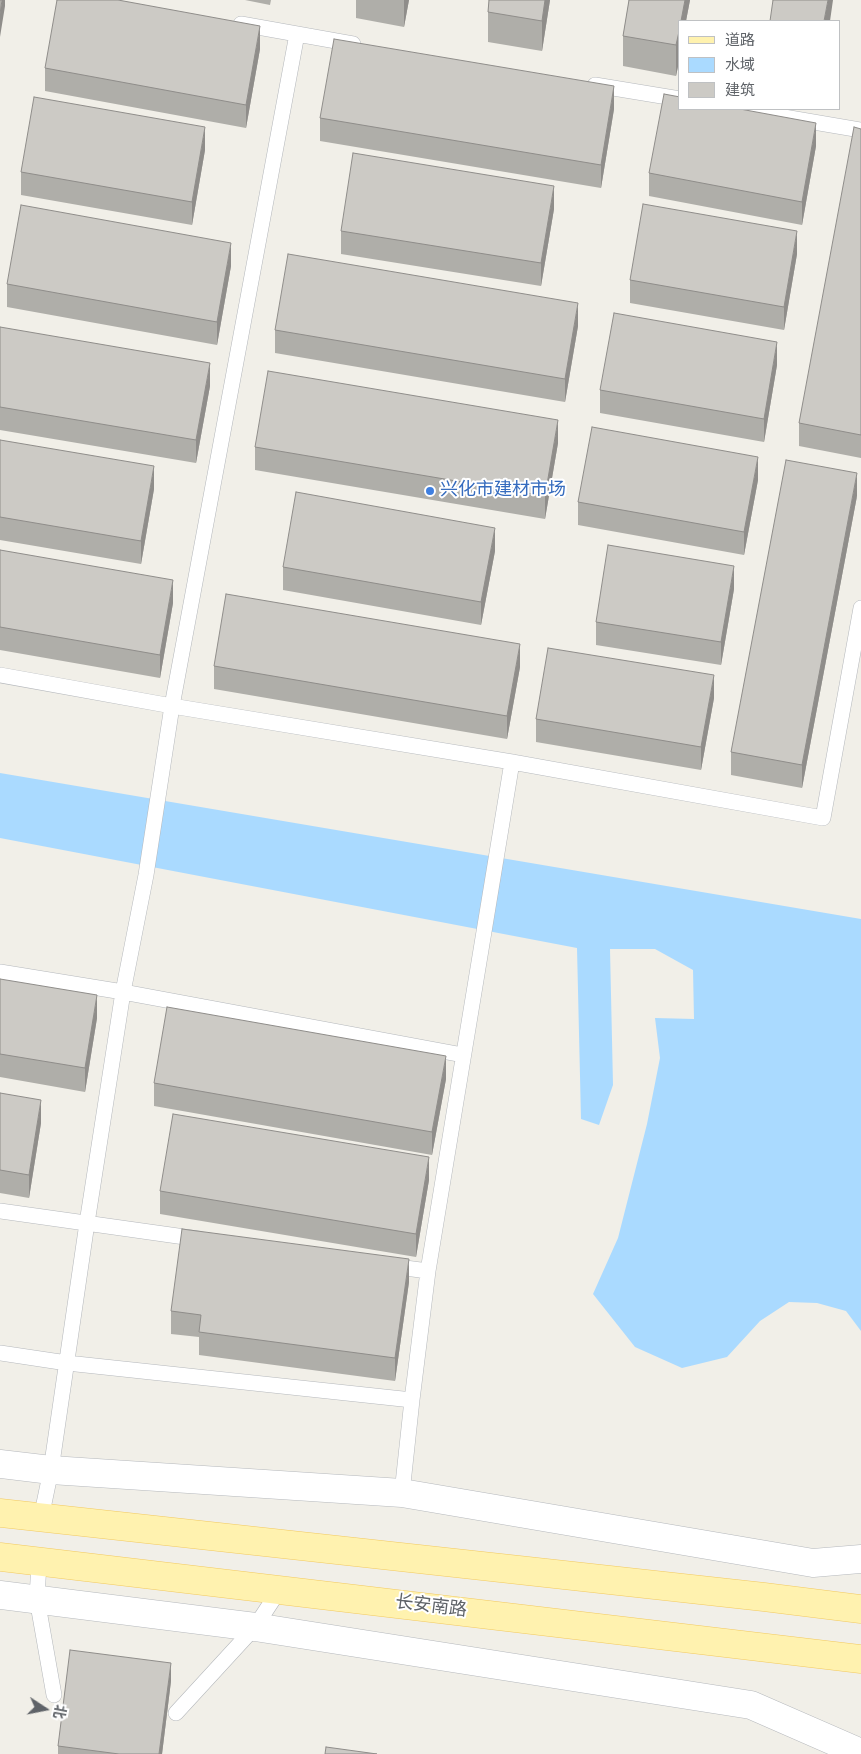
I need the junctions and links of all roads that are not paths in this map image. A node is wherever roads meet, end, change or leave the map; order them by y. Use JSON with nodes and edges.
{"nodes":[{"id":1,"x":231,"y":23,"type":"edge"},
{"id":2,"x":297,"y":34,"type":"junction"},
{"id":3,"x":365,"y":46,"type":"edge"},
{"id":4,"x":582,"y":82,"type":"edge"},
{"id":5,"x":678,"y":99,"type":"edge"},
{"id":6,"x":743,"y":110,"type":"edge"},
{"id":7,"x":861,"y":130,"type":"edge"},
{"id":8,"x":861,"y":608,"type":"edge"},
{"id":9,"x":0,"y":675,"type":"edge"},
{"id":10,"x":172,"y":706,"type":"junction"},
{"id":11,"x":512,"y":762,"type":"junction"},
{"id":12,"x":0,"y":972,"type":"edge"},
{"id":13,"x":123,"y":992,"type":"junction"},
{"id":14,"x":462,"y":1055,"type":"junction"},
{"id":15,"x":0,"y":1211,"type":"edge"},
{"id":16,"x":87,"y":1223,"type":"junction"},
{"id":17,"x":214,"y":1241,"type":"edge"},
{"id":18,"x":379,"y":1264,"type":"edge"},
{"id":19,"x":428,"y":1271,"type":"junction"},
{"id":20,"x":0,"y":1353,"type":"edge"},
{"id":21,"x":67,"y":1363,"type":"junction"},
{"id":22,"x":412,"y":1400,"type":"junction"},
{"id":23,"x":0,"y":1464,"type":"edge"},
{"id":24,"x":51,"y":1470,"type":"junction"},
{"id":25,"x":402,"y":1493,"type":"junction"},
{"id":26,"x":0,"y":1513,"type":"edge"},
{"id":27,"x":40,"y":1518,"type":"junction"},
{"id":28,"x":0,"y":1557,"type":"edge"},
{"id":29,"x":861,"y":1559,"type":"edge"},
{"id":30,"x":39,"y":1562,"type":"junction"},
{"id":31,"x":280,"y":1589,"type":"junction"},
{"id":32,"x":0,"y":1595,"type":"edge"},
{"id":33,"x":37,"y":1599,"type":"junction"},
{"id":34,"x":861,"y":1610,"type":"edge"},
{"id":35,"x":256,"y":1627,"type":"junction"},
{"id":36,"x":861,"y":1659,"type":"edge"},
{"id":37,"x":54,"y":1695,"type":"dead end"},
{"id":38,"x":176,"y":1713,"type":"dead end"},
{"id":39,"x":861,"y":1753,"type":"edge"}],
"edges":[{"from":1,"to":2,"type":"lane"},
{"from":2,"to":3,"type":"lane"},
{"from":2,"to":10,"type":"lane"},
{"from":4,"to":5,"type":"lane"},
{"from":6,"to":7,"type":"lane"},
{"from":8,"to":11,"type":"lane"},
{"from":9,"to":10,"type":"lane"},
{"from":10,"to":11,"type":"lane"},
{"from":10,"to":13,"type":"lane"},
{"from":11,"to":14,"type":"lane"},
{"from":12,"to":13,"type":"lane"},
{"from":13,"to":14,"type":"lane"},
{"from":13,"to":16,"type":"lane"},
{"from":14,"to":19,"type":"lane"},
{"from":15,"to":16,"type":"lane"},
{"from":16,"to":17,"type":"lane"},
{"from":16,"to":21,"type":"lane"},
{"from":18,"to":19,"type":"lane"},
{"from":19,"to":22,"type":"lane"},
{"from":20,"to":21,"type":"lane"},
{"from":21,"to":22,"type":"lane"},
{"from":21,"to":24,"type":"lane"},
{"from":22,"to":25,"type":"lane"},
{"from":23,"to":24,"type":"street"},
{"from":24,"to":25,"type":"street"},
{"from":24,"to":27,"type":"lane"},
{"from":25,"to":29,"type":"street"},
{"from":26,"to":27,"type":"main road"},
{"from":27,"to":34,"type":"main road"},
{"from":28,"to":30,"type":"main road","name":"长安南路"},
{"from":30,"to":31,"type":"main road","name":"长安南路"},
{"from":30,"to":33,"type":"lane"},
{"from":31,"to":35,"type":"lane"},
{"from":31,"to":36,"type":"main road","name":"长安南路"},
{"from":32,"to":33,"type":"street"},
{"from":33,"to":35,"type":"street"},
{"from":33,"to":37,"type":"lane"},
{"from":35,"to":38,"type":"lane"},
{"from":35,"to":39,"type":"street"}]}
